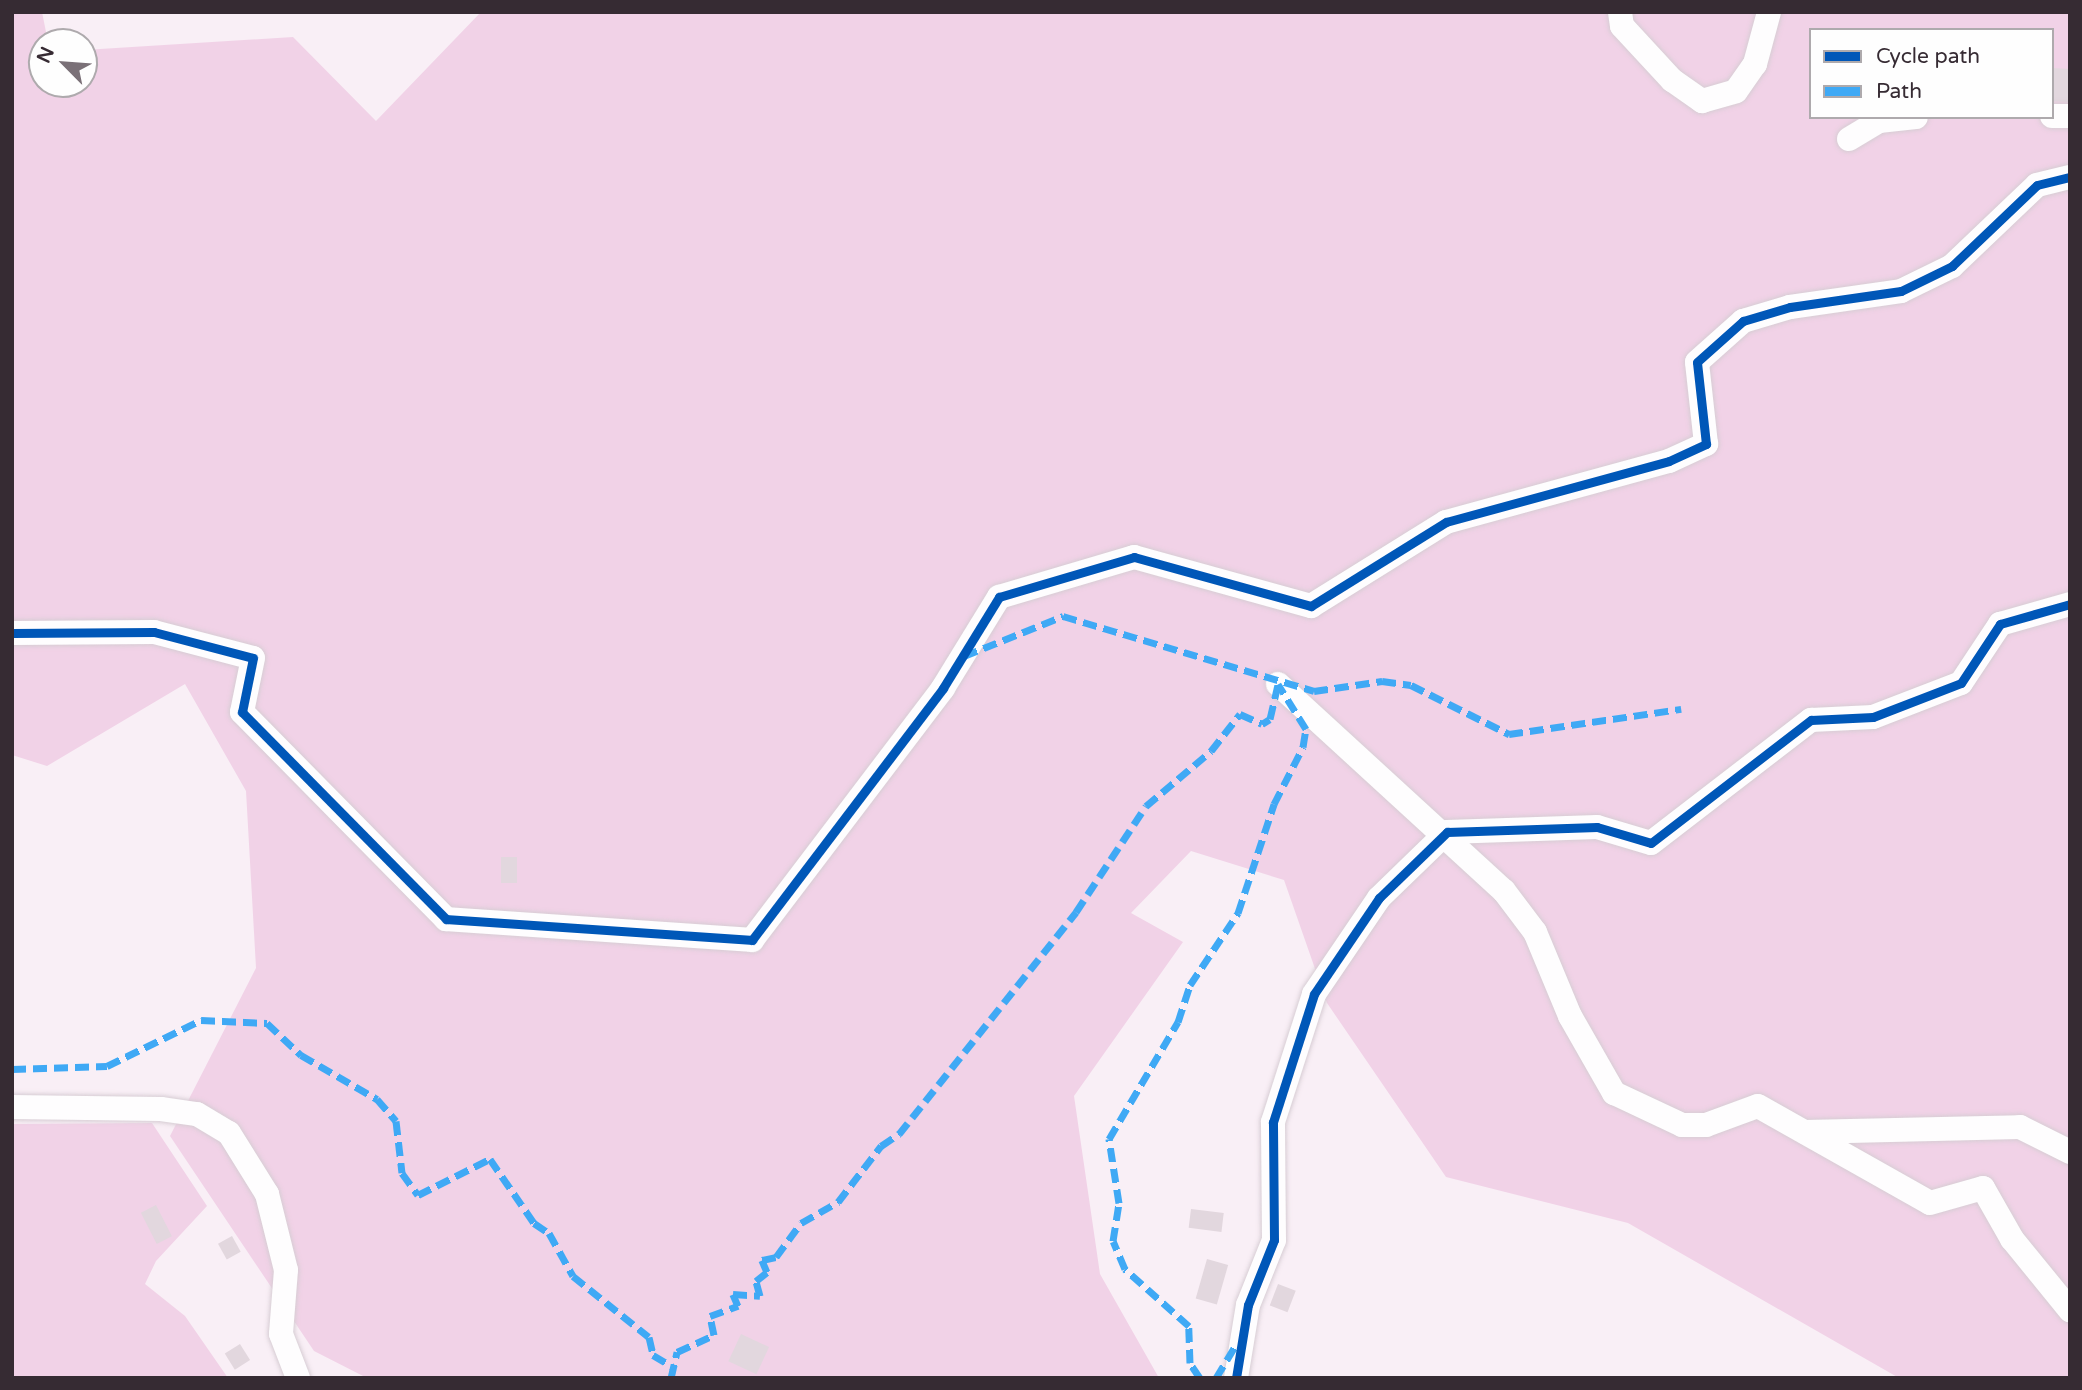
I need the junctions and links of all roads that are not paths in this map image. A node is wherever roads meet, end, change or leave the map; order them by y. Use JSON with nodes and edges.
{"nodes":[{"id":1,"x":1620,"y":12,"type":"edge"},
{"id":2,"x":1769,"y":12,"type":"edge"},
{"id":3,"x":1898,"y":119,"type":"edge"},
{"id":4,"x":1849,"y":138,"type":"dead end"},
{"id":5,"x":2070,"y":177,"type":"edge"},
{"id":6,"x":2070,"y":604,"type":"edge"},
{"id":7,"x":12,"y":633,"type":"edge"},
{"id":8,"x":1278,"y":684,"type":"dead end"},
{"id":9,"x":1447,"y":832,"type":"junction"},
{"id":10,"x":12,"y":1107,"type":"edge"},
{"id":11,"x":1804,"y":1132,"type":"junction"},
{"id":12,"x":2070,"y":1152,"type":"edge"},
{"id":13,"x":2070,"y":1310,"type":"edge"},
{"id":14,"x":298,"y":1378,"type":"edge"},
{"id":15,"x":1236,"y":1378,"type":"edge"}],
"edges":[{"from":1,"to":2,"type":"street"},
{"from":3,"to":4,"type":"street"},
{"from":5,"to":7,"type":"street"},
{"from":6,"to":9,"type":"street"},
{"from":8,"to":9,"type":"street"},
{"from":9,"to":11,"type":"street"},
{"from":9,"to":15,"type":"street"},
{"from":10,"to":14,"type":"street"},
{"from":11,"to":12,"type":"street"},
{"from":11,"to":13,"type":"street"}]}
